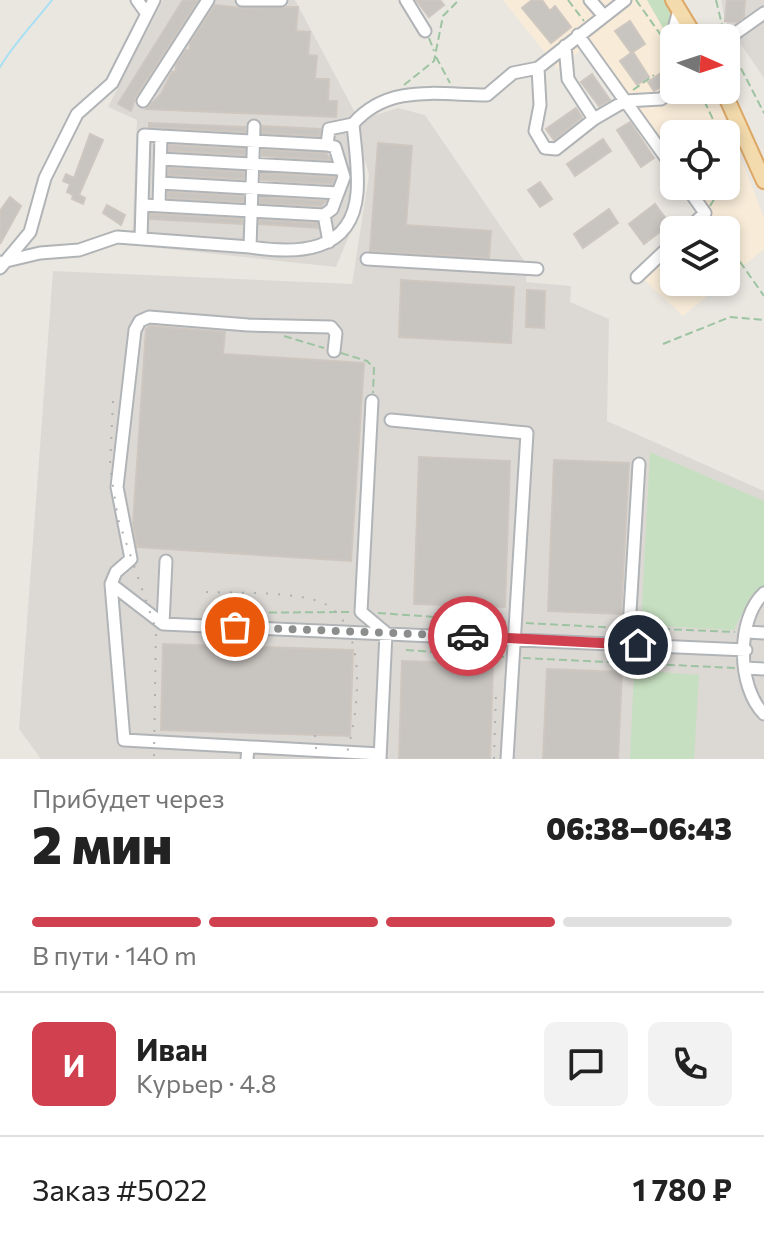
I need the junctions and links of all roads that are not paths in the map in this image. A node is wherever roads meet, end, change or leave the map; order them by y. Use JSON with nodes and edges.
{"nodes":[{"id":1,"x":137,"y":0,"type":"edge"},
{"id":2,"x":154,"y":0,"type":"edge"},
{"id":3,"x":208,"y":0,"type":"edge"},
{"id":4,"x":242,"y":0,"type":"edge"},
{"id":5,"x":281,"y":0,"type":"edge"},
{"id":6,"x":406,"y":0,"type":"edge"},
{"id":7,"x":590,"y":0,"type":"edge"},
{"id":8,"x":625,"y":0,"type":"edge"},
{"id":9,"x":676,"y":5,"type":"edge"},
{"id":10,"x":764,"y":13,"type":"edge"},
{"id":11,"x":147,"y":14,"type":"junction"},
{"id":12,"x":603,"y":15,"type":"junction"},
{"id":13,"x":688,"y":24,"type":"edge"},
{"id":14,"x":740,"y":29,"type":"edge"},
{"id":15,"x":425,"y":31,"type":"road end"},
{"id":16,"x":578,"y":35,"type":"junction"},
{"id":17,"x":565,"y":46,"type":"junction"},
{"id":18,"x":538,"y":68,"type":"junction"},
{"id":19,"x":624,"y":99,"type":"junction"},
{"id":20,"x":660,"y":99,"type":"edge"},
{"id":21,"x":143,"y":101,"type":"dead end"},
{"id":22,"x":729,"y":104,"type":"edge"},
{"id":23,"x":594,"y":119,"type":"junction"},
{"id":24,"x":353,"y":124,"type":"junction"},
{"id":25,"x":254,"y":126,"type":"dead end"},
{"id":26,"x":161,"y":136,"type":"junction"},
{"id":27,"x":253,"y":141,"type":"junction"},
{"id":28,"x":327,"y":145,"type":"junction"},
{"id":29,"x":660,"y":149,"type":"edge"},
{"id":30,"x":161,"y":159,"type":"junction"},
{"id":31,"x":252,"y":164,"type":"junction"},
{"id":32,"x":341,"y":169,"type":"junction"},
{"id":33,"x":764,"y":181,"type":"edge"},
{"id":34,"x":160,"y":183,"type":"junction"},
{"id":35,"x":251,"y":186,"type":"junction"},
{"id":36,"x":339,"y":190,"type":"junction"},
{"id":37,"x":696,"y":200,"type":"edge"},
{"id":38,"x":143,"y":205,"type":"junction"},
{"id":39,"x":159,"y":205,"type":"junction"},
{"id":40,"x":249,"y":210,"type":"junction"},
{"id":41,"x":324,"y":215,"type":"junction"},
{"id":42,"x":702,"y":216,"type":"edge"},
{"id":43,"x":141,"y":239,"type":"junction"},
{"id":44,"x":329,"y":242,"type":"junction"},
{"id":45,"x":250,"y":247,"type":"junction"},
{"id":46,"x":660,"y":255,"type":"edge"},
{"id":47,"x":367,"y":259,"type":"dead end"},
{"id":48,"x":1,"y":264,"type":"edge"},
{"id":49,"x":537,"y":269,"type":"dead end"},
{"id":50,"x":637,"y":277,"type":"dead end"},
{"id":51,"x":334,"y":351,"type":"road end"},
{"id":52,"x":372,"y":401,"type":"road end"},
{"id":53,"x":391,"y":420,"type":"dead end"},
{"id":54,"x":639,"y":464,"type":"dead end"},
{"id":55,"x":166,"y":561,"type":"dead end"},
{"id":56,"x":111,"y":584,"type":"junction"},
{"id":57,"x":764,"y":593,"type":"edge"},
{"id":58,"x":163,"y":624,"type":"junction"},
{"id":59,"x":629,"y":628,"type":"road end"},
{"id":60,"x":747,"y":632,"type":"junction"},
{"id":61,"x":386,"y":633,"type":"junction"},
{"id":62,"x":764,"y":633,"type":"edge"},
{"id":63,"x":514,"y":638,"type":"junction"},
{"id":64,"x":746,"y":650,"type":"junction"},
{"id":65,"x":745,"y":668,"type":"junction"},
{"id":66,"x":764,"y":669,"type":"edge"},
{"id":67,"x":764,"y":714,"type":"edge"},
{"id":68,"x":247,"y":753,"type":"edge"},
{"id":69,"x":380,"y":756,"type":"edge"},
{"id":70,"x":507,"y":759,"type":"edge"}],
"edges":[{"from":1,"to":11,"type":"street"},
{"from":2,"to":11,"type":"street"},
{"from":3,"to":21,"type":"street"},
{"from":4,"to":5,"type":"street"},
{"from":6,"to":15,"type":"street"},
{"from":7,"to":12,"type":"street"},
{"from":8,"to":12,"type":"street"},
{"from":9,"to":13,"type":"main road"},
{"from":10,"to":14,"type":"street"},
{"from":11,"to":48,"type":"street"},
{"from":12,"to":16,"type":"street"},
{"from":16,"to":17,"type":"street"},
{"from":16,"to":19,"type":"street"},
{"from":17,"to":18,"type":"street"},
{"from":17,"to":23,"type":"street"},
{"from":18,"to":23,"type":"street"},
{"from":18,"to":24,"type":"street"},
{"from":19,"to":20,"type":"street"},
{"from":19,"to":23,"type":"street"},
{"from":19,"to":29,"type":"street"},
{"from":22,"to":33,"type":"main road"},
{"from":24,"to":28,"type":"street"},
{"from":24,"to":44,"type":"street"},
{"from":25,"to":27,"type":"street"},
{"from":26,"to":27,"type":"street"},
{"from":26,"to":30,"type":"street"},
{"from":26,"to":38,"type":"street"},
{"from":27,"to":28,"type":"street"},
{"from":27,"to":31,"type":"street"},
{"from":28,"to":32,"type":"street"},
{"from":30,"to":31,"type":"street"},
{"from":30,"to":34,"type":"street"},
{"from":31,"to":32,"type":"street"},
{"from":31,"to":35,"type":"street"},
{"from":32,"to":36,"type":"street"},
{"from":34,"to":35,"type":"street"},
{"from":34,"to":39,"type":"street"},
{"from":35,"to":36,"type":"street"},
{"from":35,"to":40,"type":"street"},
{"from":36,"to":41,"type":"street"},
{"from":37,"to":42,"type":"street"},
{"from":38,"to":39,"type":"street"},
{"from":38,"to":43,"type":"street"},
{"from":39,"to":40,"type":"street"},
{"from":40,"to":41,"type":"street"},
{"from":40,"to":45,"type":"street"},
{"from":41,"to":44,"type":"street"},
{"from":43,"to":45,"type":"street"},
{"from":43,"to":48,"type":"street"},
{"from":44,"to":45,"type":"street"},
{"from":46,"to":50,"type":"street"},
{"from":47,"to":49,"type":"street"},
{"from":51,"to":56,"type":"street"},
{"from":52,"to":61,"type":"street"},
{"from":53,"to":63,"type":"street"},
{"from":54,"to":59,"type":"street"},
{"from":55,"to":58,"type":"street"},
{"from":56,"to":58,"type":"street"},
{"from":56,"to":68,"type":"street"},
{"from":57,"to":60,"type":"street"},
{"from":58,"to":61,"type":"street"},
{"from":60,"to":62,"type":"street"},
{"from":60,"to":64,"type":"street"},
{"from":61,"to":63,"type":"street"},
{"from":61,"to":69,"type":"street"},
{"from":63,"to":64,"type":"street"},
{"from":63,"to":70,"type":"street"},
{"from":64,"to":65,"type":"street"},
{"from":65,"to":66,"type":"street"},
{"from":65,"to":67,"type":"street"},
{"from":68,"to":69,"type":"street"}]}
